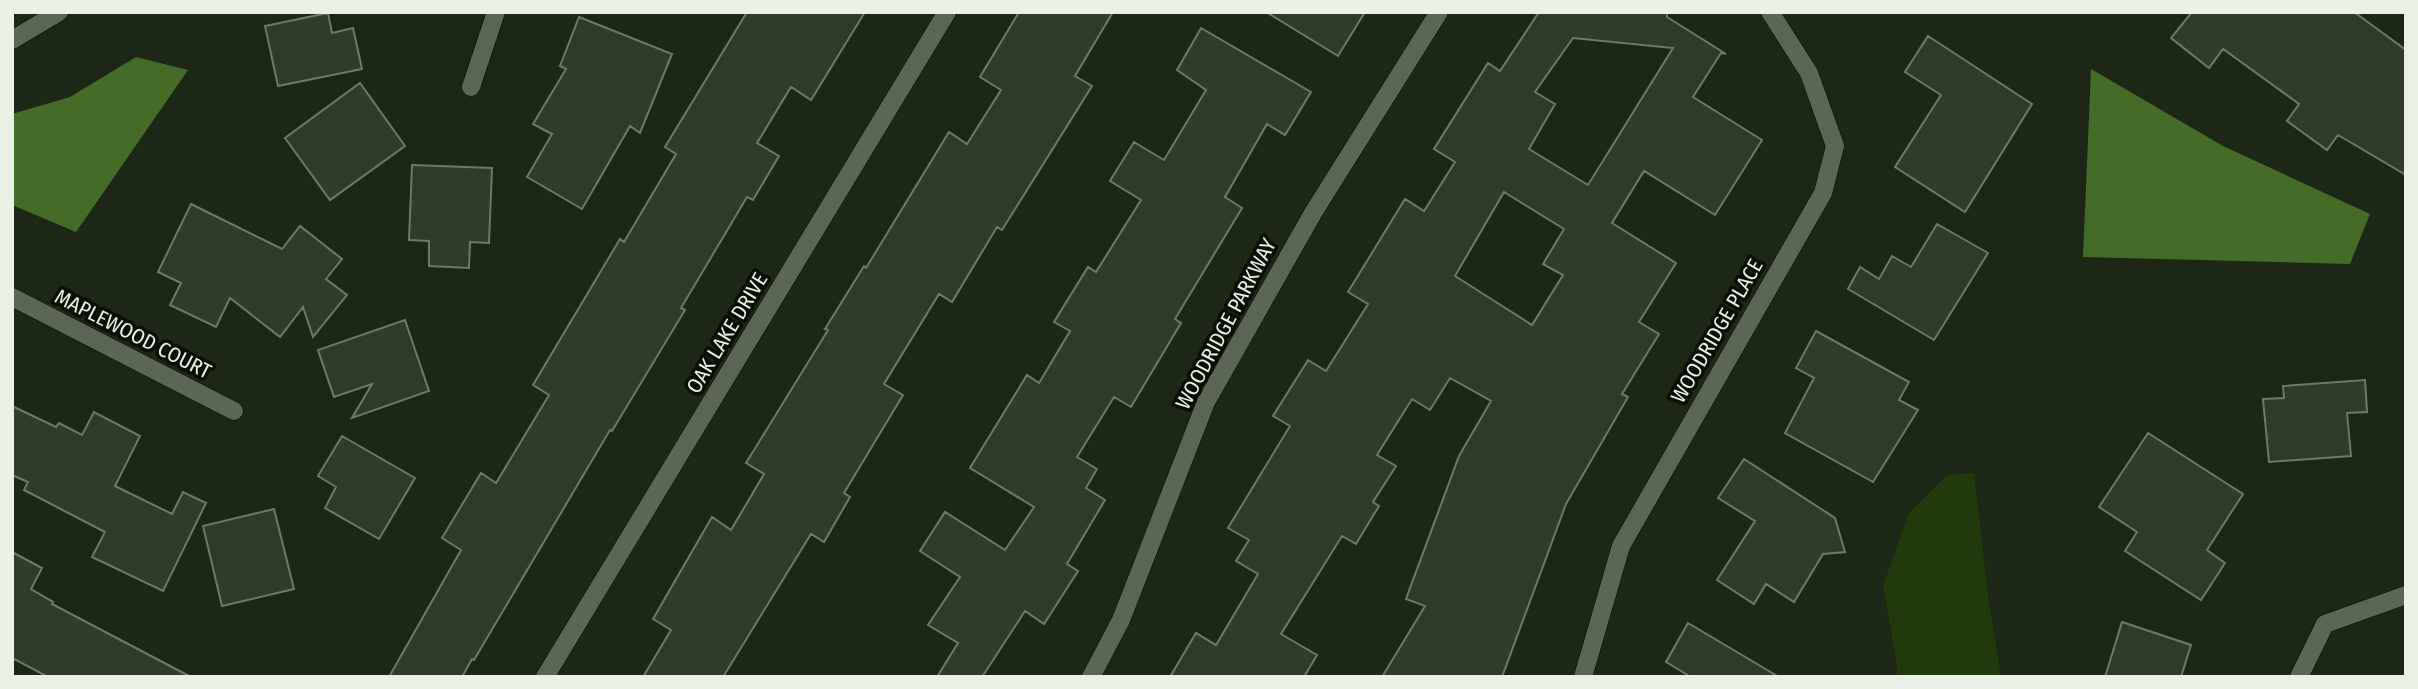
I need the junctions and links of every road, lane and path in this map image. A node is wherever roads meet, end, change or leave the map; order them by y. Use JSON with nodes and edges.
{"nodes":[{"id":1,"x":58,"y":12,"type":"edge"},
{"id":2,"x":496,"y":12,"type":"edge"},
{"id":3,"x":947,"y":12,"type":"edge"},
{"id":4,"x":1439,"y":12,"type":"edge"},
{"id":5,"x":1770,"y":12,"type":"edge"},
{"id":6,"x":12,"y":40,"type":"edge"},
{"id":7,"x":471,"y":87,"type":"dead end"},
{"id":8,"x":12,"y":297,"type":"edge"},
{"id":9,"x":234,"y":411,"type":"dead end"},
{"id":10,"x":2406,"y":595,"type":"edge"},
{"id":11,"x":545,"y":677,"type":"edge"},
{"id":12,"x":1091,"y":677,"type":"edge"},
{"id":13,"x":1583,"y":677,"type":"edge"},
{"id":14,"x":2298,"y":677,"type":"edge"}],
"edges":[{"from":1,"to":6,"type":"street"},
{"from":2,"to":7,"type":"street"},
{"from":3,"to":11,"type":"street","name":"OAK LAKE DRIVE"},
{"from":4,"to":12,"type":"street","name":"WOODRIDGE PARKWAY"},
{"from":5,"to":13,"type":"street","name":"WOODRIDGE PLACE"},
{"from":8,"to":9,"type":"street","name":"MAPLEWOOD COURT"},
{"from":10,"to":14,"type":"street"}]}
